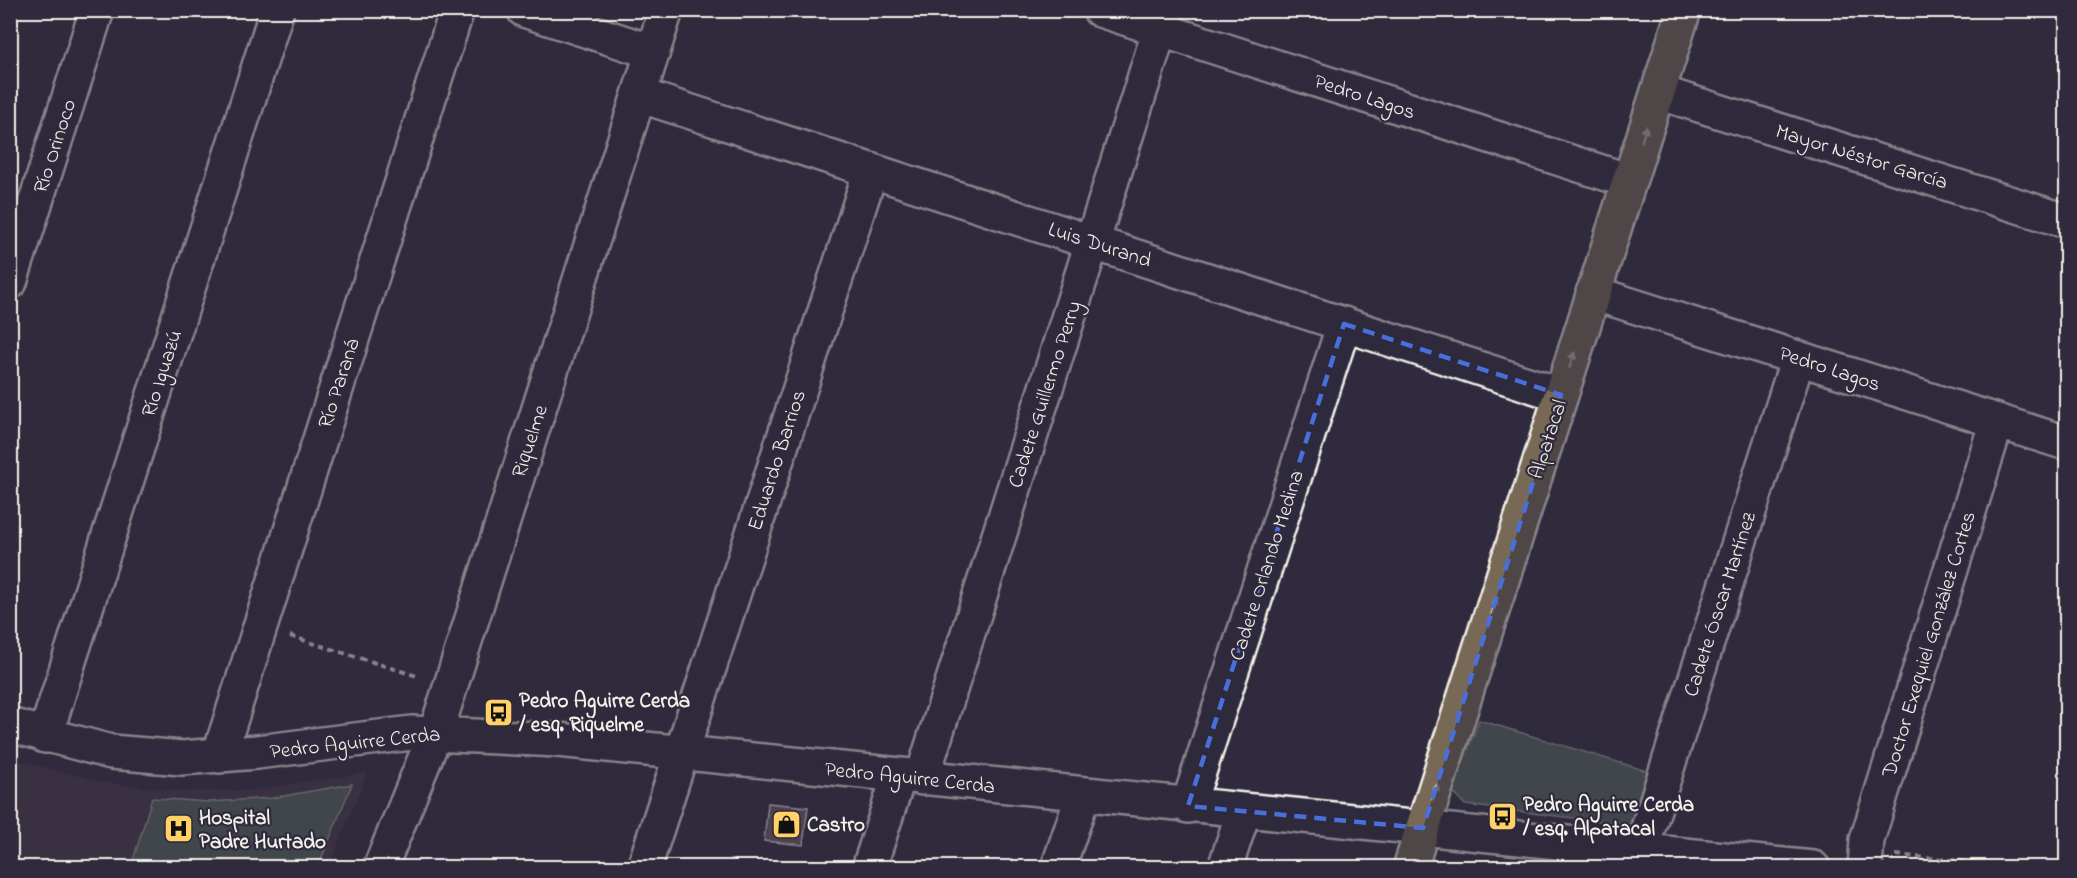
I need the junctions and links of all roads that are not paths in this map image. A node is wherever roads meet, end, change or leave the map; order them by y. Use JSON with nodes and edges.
{"nodes":[{"id":1,"x":97,"y":10,"type":"edge"},
{"id":2,"x":277,"y":10,"type":"edge"},
{"id":3,"x":457,"y":10,"type":"edge"},
{"id":4,"x":524,"y":10,"type":"edge"},
{"id":5,"x":666,"y":10,"type":"edge"},
{"id":6,"x":1100,"y":10,"type":"edge"},
{"id":7,"x":1683,"y":10,"type":"edge"},
{"id":8,"x":1163,"y":20,"type":"edge"},
{"id":9,"x":653,"y":52,"type":"junction"},
{"id":10,"x":1658,"y":92,"type":"junction"},
{"id":11,"x":639,"y":94,"type":"junction"},
{"id":12,"x":871,"y":170,"type":"junction"},
{"id":13,"x":1629,"y":181,"type":"junction"},
{"id":14,"x":2067,"y":221,"type":"edge"},
{"id":15,"x":1093,"y":242,"type":"junction"},
{"id":16,"x":10,"y":282,"type":"edge"},
{"id":17,"x":1593,"y":293,"type":"junction"},
{"id":18,"x":1344,"y":324,"type":"junction"},
{"id":19,"x":1798,"y":358,"type":"junction"},
{"id":20,"x":1561,"y":394,"type":"junction"},
{"id":21,"x":1997,"y":421,"type":"junction"},
{"id":22,"x":2067,"y":443,"type":"edge"},
{"id":23,"x":10,"y":725,"type":"edge"},
{"id":24,"x":436,"y":732,"type":"junction"},
{"id":25,"x":45,"y":736,"type":"junction"},
{"id":26,"x":682,"y":751,"type":"junction"},
{"id":27,"x":219,"y":756,"type":"junction"},
{"id":28,"x":910,"y":777,"type":"junction"},
{"id":29,"x":1083,"y":795,"type":"junction"},
{"id":30,"x":1188,"y":806,"type":"junction"},
{"id":31,"x":1244,"y":810,"type":"junction"},
{"id":32,"x":1423,"y":828,"type":"junction"},
{"id":33,"x":1641,"y":850,"type":"junction"},
{"id":34,"x":380,"y":867,"type":"edge"},
{"id":35,"x":644,"y":867,"type":"edge"},
{"id":36,"x":869,"y":867,"type":"edge"},
{"id":37,"x":1058,"y":867,"type":"edge"},
{"id":38,"x":1226,"y":867,"type":"edge"},
{"id":39,"x":1410,"y":867,"type":"edge"},
{"id":40,"x":1813,"y":867,"type":"edge"},
{"id":41,"x":1865,"y":867,"type":"edge"}],
"edges":[{"from":1,"to":16,"type":"street","name":"Río Orinoco"},
{"from":2,"to":25,"type":"street","name":"Río Iguazú"},
{"from":3,"to":27,"type":"street","name":"Río Paraná"},
{"from":4,"to":9,"type":"street"},
{"from":5,"to":9,"type":"street","name":"Riquelme"},
{"from":6,"to":8,"type":"street","name":"Pedro Lagos"},
{"from":7,"to":10,"type":"main road","name":"Alpatacal"},
{"from":8,"to":13,"type":"street","name":"Pedro Lagos"},
{"from":8,"to":15,"type":"street","name":"Cadete Guillermo Perry"},
{"from":9,"to":11,"type":"street","name":"Riquelme"},
{"from":13,"to":10,"type":"main road","name":"Alpatacal","one_way":true},
{"from":10,"to":14,"type":"street","name":"Mayor Néstor García"},
{"from":11,"to":12,"type":"street","name":"Luis Durand"},
{"from":11,"to":24,"type":"street","name":"Riquelme"},
{"from":12,"to":15,"type":"street","name":"Luis Durand"},
{"from":12,"to":26,"type":"street","name":"Eduardo Barrios"},
{"from":13,"to":17,"type":"main road","name":"Alpatacal"},
{"from":15,"to":18,"type":"street","name":"Luis Durand"},
{"from":15,"to":28,"type":"street","name":"Cadete Guillermo Perry"},
{"from":17,"to":19,"type":"street","name":"Pedro Lagos"},
{"from":20,"to":17,"type":"main road","name":"Alpatacal","one_way":true},
{"from":18,"to":20,"type":"street","name":"Luis Durand"},
{"from":18,"to":30,"type":"street","name":"Cadete Orlando Medina"},
{"from":19,"to":21,"type":"street","name":"Pedro Lagos"},
{"from":19,"to":33,"type":"street","name":"Cadete Óscar Martínez"},
{"from":32,"to":20,"type":"main road","name":"Alpatacal","one_way":true},
{"from":21,"to":22,"type":"street","name":"Pedro Lagos"},
{"from":21,"to":41,"type":"street","name":"Doctor Exequiel González Cortes"},
{"from":23,"to":25,"type":"street","name":"Pedro Aguirre Cerda"},
{"from":24,"to":26,"type":"street","name":"Pedro Aguirre Cerda"},
{"from":24,"to":27,"type":"street","name":"Pedro Aguirre Cerda"},
{"from":24,"to":34,"type":"street","name":"Riquelme"},
{"from":25,"to":27,"type":"street","name":"Pedro Aguirre Cerda"},
{"from":26,"to":28,"type":"street","name":"Pedro Aguirre Cerda"},
{"from":26,"to":35,"type":"street","name":"Eduardo Barrios"},
{"from":28,"to":29,"type":"street","name":"Pedro Aguirre Cerda"},
{"from":28,"to":36,"type":"street","name":"Cadete Guillermo Perry"},
{"from":29,"to":30,"type":"street","name":"Pedro Aguirre Cerda"},
{"from":29,"to":37,"type":"street"},
{"from":30,"to":31,"type":"street","name":"Pedro Aguirre Cerda"},
{"from":31,"to":32,"type":"street","name":"Pedro Aguirre Cerda"},
{"from":31,"to":38,"type":"street"},
{"from":32,"to":33,"type":"street","name":"Pedro Aguirre Cerda"},
{"from":32,"to":39,"type":"main road","name":"Alpatacal"},
{"from":33,"to":40,"type":"street","name":"Pedro Aguirre Cerda"}]}
